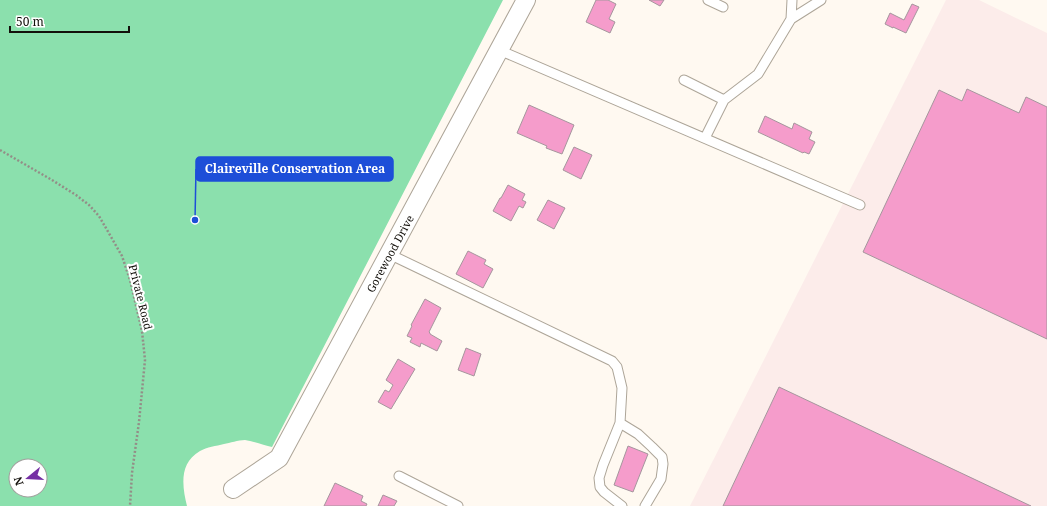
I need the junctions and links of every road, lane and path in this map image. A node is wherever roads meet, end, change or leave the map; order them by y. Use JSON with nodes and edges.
{"nodes":[{"id":1,"x":526,"y":0,"type":"edge"},
{"id":2,"x":708,"y":0,"type":"edge"},
{"id":3,"x":792,"y":0,"type":"edge"},
{"id":4,"x":820,"y":0,"type":"edge"},
{"id":5,"x":723,"y":7,"type":"dead end"},
{"id":6,"x":791,"y":19,"type":"junction"},
{"id":7,"x":499,"y":50,"type":"junction"},
{"id":8,"x":684,"y":80,"type":"dead end"},
{"id":9,"x":724,"y":100,"type":"junction"},
{"id":10,"x":705,"y":138,"type":"junction"},
{"id":11,"x":0,"y":150,"type":"edge"},
{"id":12,"x":860,"y":205,"type":"dead end"},
{"id":13,"x":389,"y":254,"type":"junction"},
{"id":14,"x":620,"y":423,"type":"junction"},
{"id":15,"x":399,"y":476,"type":"dead end"},
{"id":16,"x":233,"y":489,"type":"dead end"},
{"id":17,"x":130,"y":506,"type":"edge"},
{"id":18,"x":458,"y":506,"type":"edge"},
{"id":19,"x":622,"y":506,"type":"edge"},
{"id":20,"x":645,"y":506,"type":"edge"}],
"edges":[{"from":1,"to":7,"type":"street","name":"Gorewood Drive"},
{"from":2,"to":5,"type":"lane"},
{"from":3,"to":6,"type":"lane"},
{"from":4,"to":6,"type":"lane"},
{"from":6,"to":9,"type":"lane"},
{"from":7,"to":10,"type":"lane"},
{"from":7,"to":13,"type":"street","name":"Gorewood Drive"},
{"from":8,"to":9,"type":"lane"},
{"from":9,"to":10,"type":"lane"},
{"from":10,"to":12,"type":"lane"},
{"from":11,"to":17,"type":"path","name":"Private Road"},
{"from":13,"to":14,"type":"lane"},
{"from":13,"to":16,"type":"street","name":"Gorewood Drive"},
{"from":14,"to":19,"type":"lane"},
{"from":14,"to":20,"type":"lane"},
{"from":15,"to":18,"type":"lane"}]}
